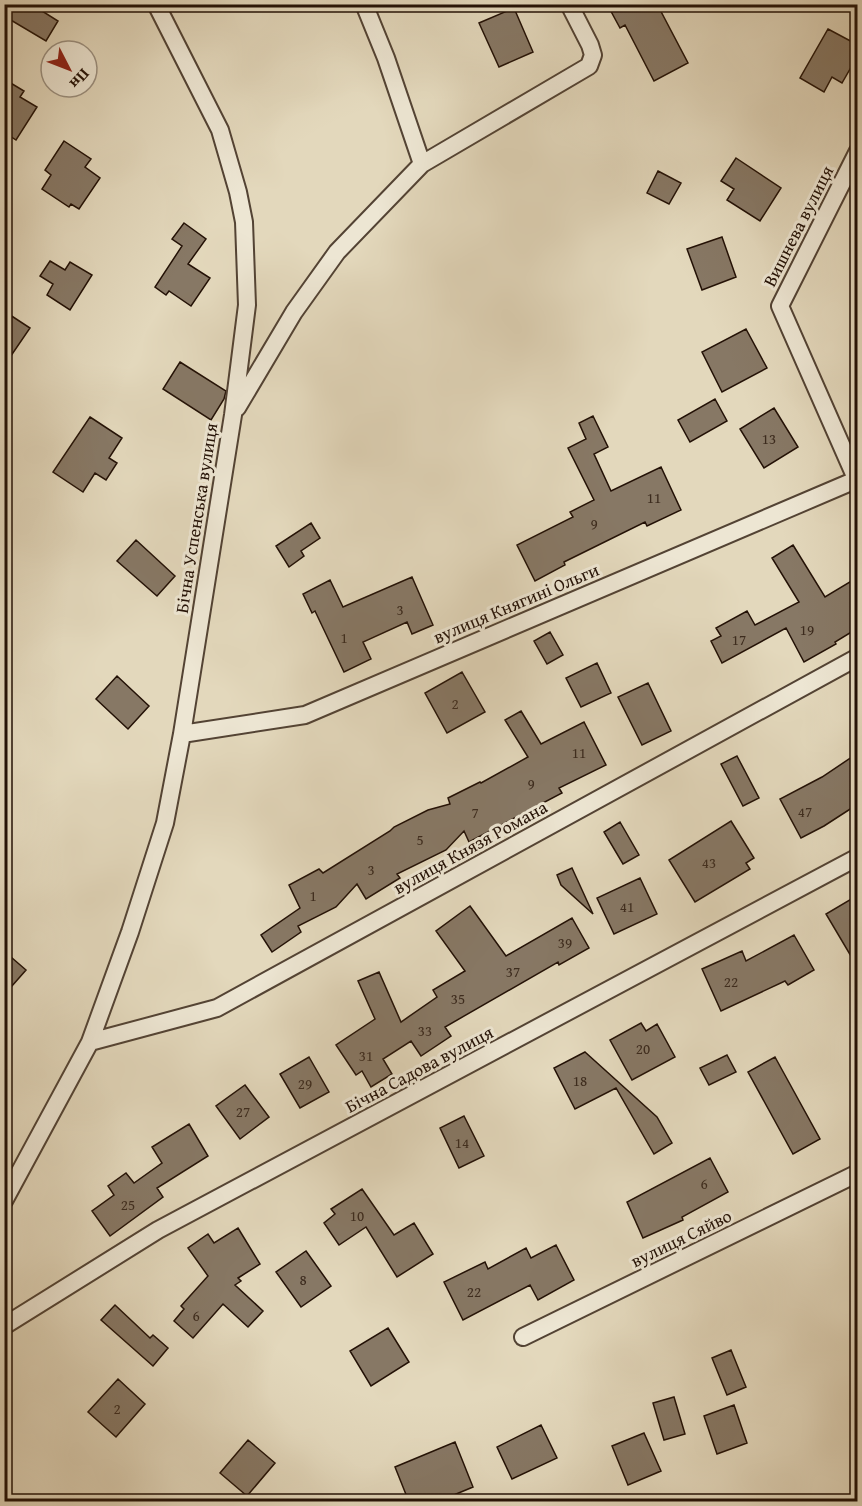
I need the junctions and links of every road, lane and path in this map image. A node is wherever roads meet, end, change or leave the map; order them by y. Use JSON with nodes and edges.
{"nodes":[{"id":1,"x":156,"y":4,"type":"edge"},
{"id":2,"x":364,"y":4,"type":"edge"},
{"id":3,"x":569,"y":4,"type":"edge"},
{"id":4,"x":858,"y":151,"type":"edge"},
{"id":5,"x":422,"y":165,"type":"junction"},
{"id":6,"x":233,"y":415,"type":"junction"},
{"id":7,"x":857,"y":480,"type":"edge"},
{"id":8,"x":858,"y":657,"type":"edge"},
{"id":9,"x":182,"y":734,"type":"junction"},
{"id":10,"x":858,"y":857,"type":"edge"},
{"id":11,"x":90,"y":1042,"type":"junction"},
{"id":12,"x":858,"y":1173,"type":"edge"},
{"id":13,"x":4,"y":1201,"type":"edge"},
{"id":14,"x":4,"y":1326,"type":"edge"},
{"id":15,"x":522,"y":1337,"type":"dead end"}],
"edges":[{"from":1,"to":6,"type":"street","name":"Бічна Успенська вулиця"},
{"from":2,"to":5,"type":"street"},
{"from":3,"to":5,"type":"street"},
{"from":4,"to":7,"type":"street","name":"Вишнева вулиця"},
{"from":5,"to":6,"type":"street"},
{"from":6,"to":9,"type":"street","name":"Бічна Успенська вулиця"},
{"from":7,"to":9,"type":"street","name":"вулиця Княгині Ольги"},
{"from":8,"to":11,"type":"street","name":"вулиця Князя Романа"},
{"from":9,"to":11,"type":"street","name":"Бічна Успенська вулиця"},
{"from":10,"to":14,"type":"street","name":"Бічна Садова вулиця"},
{"from":11,"to":13,"type":"street"},
{"from":12,"to":15,"type":"street","name":"вулиця Сяйво"}]}
